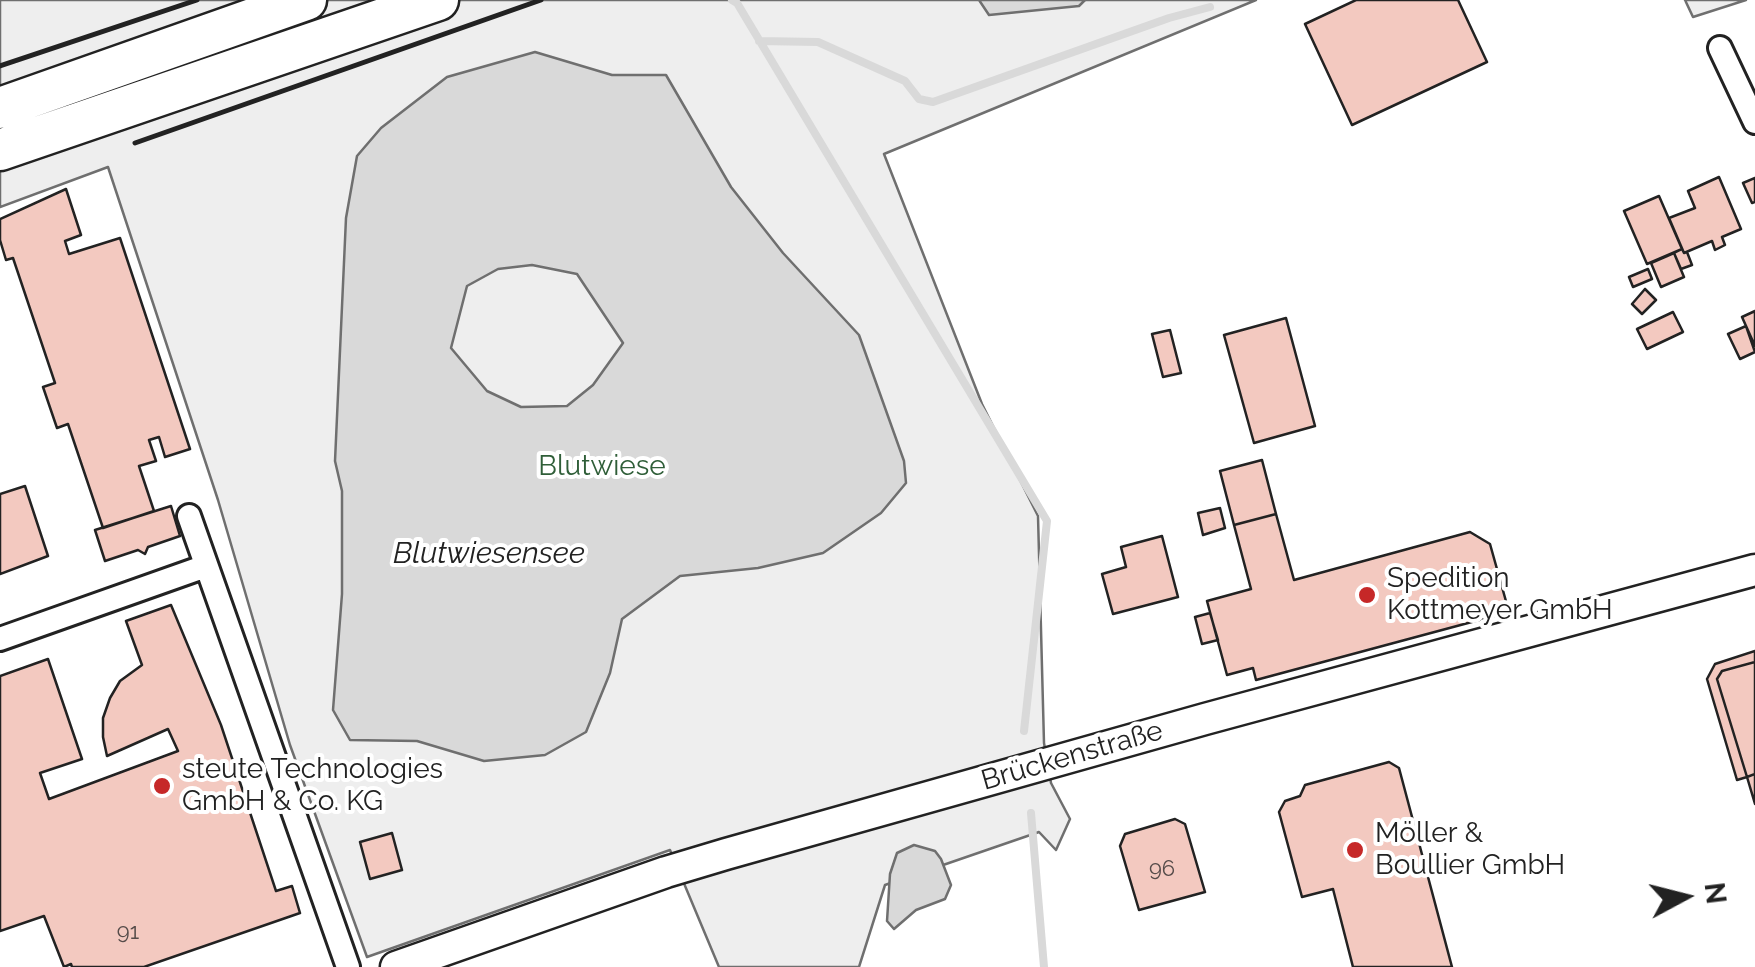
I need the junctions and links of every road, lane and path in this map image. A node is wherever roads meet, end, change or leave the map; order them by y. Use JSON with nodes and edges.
{"nodes":[{"id":1,"x":306,"y":0,"type":"edge"},
{"id":2,"x":438,"y":0,"type":"edge"},
{"id":3,"x":1720,"y":48,"type":"dead end"},
{"id":4,"x":0,"y":108,"type":"edge"},
{"id":5,"x":1755,"y":122,"type":"edge"},
{"id":6,"x":0,"y":150,"type":"edge"},
{"id":7,"x":189,"y":516,"type":"dead end"},
{"id":8,"x":206,"y":566,"type":"junction"},
{"id":9,"x":1755,"y":570,"type":"edge"},
{"id":10,"x":0,"y":639,"type":"edge"},
{"id":11,"x":348,"y":967,"type":"edge"},
{"id":12,"x":396,"y":967,"type":"edge"}],
"edges":[{"from":1,"to":4,"type":"highway"},
{"from":2,"to":6,"type":"highway"},
{"from":3,"to":5,"type":"street"},
{"from":7,"to":8,"type":"street"},
{"from":8,"to":10,"type":"street"},
{"from":8,"to":11,"type":"street"},
{"from":9,"to":12,"type":"main road","name":"Brückenstraße"}]}
